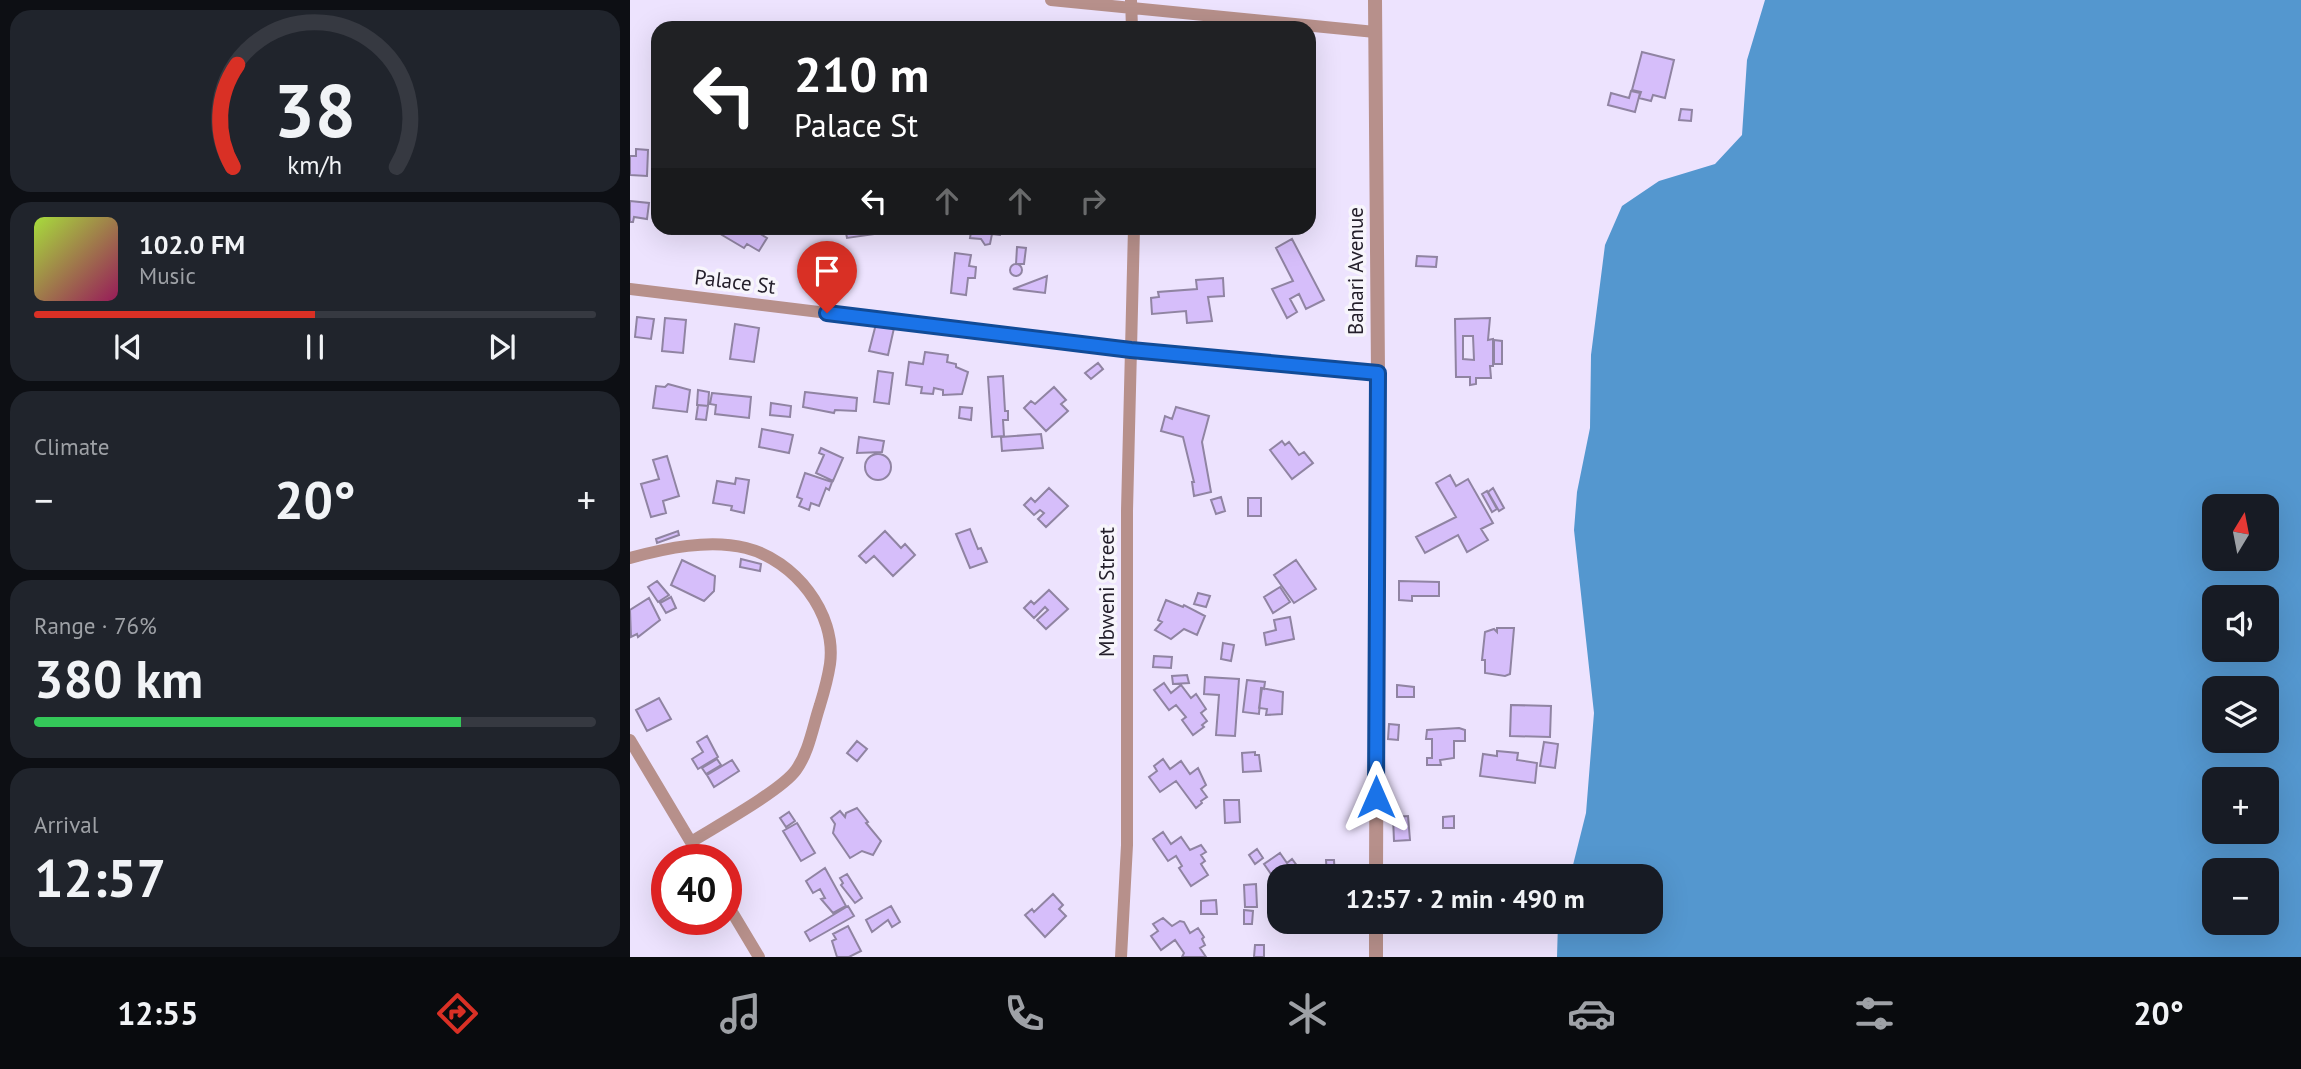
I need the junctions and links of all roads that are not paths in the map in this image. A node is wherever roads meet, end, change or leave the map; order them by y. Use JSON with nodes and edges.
{"nodes":[{"id":1,"x":1051,"y":0,"type":"edge"},
{"id":2,"x":1375,"y":0,"type":"edge"},
{"id":3,"x":1131,"y":5,"type":"edge"},
{"id":4,"x":1276,"y":21,"type":"edge"},
{"id":5,"x":1316,"y":25,"type":"edge"},
{"id":6,"x":1376,"y":32,"type":"junction"},
{"id":7,"x":1134,"y":235,"type":"edge"},
{"id":8,"x":630,"y":289,"type":"edge"},
{"id":9,"x":1131,"y":350,"type":"junction"},
{"id":10,"x":1378,"y":373,"type":"junction"},
{"id":11,"x":630,"y":558,"type":"edge"},
{"id":12,"x":630,"y":740,"type":"edge"},
{"id":13,"x":691,"y":842,"type":"joint"},
{"id":14,"x":1376,"y":864,"type":"edge"},
{"id":15,"x":742,"y":929,"type":"edge"},
{"id":16,"x":1376,"y":934,"type":"edge"},
{"id":17,"x":759,"y":957,"type":"edge"},
{"id":18,"x":1121,"y":957,"type":"edge"},
{"id":19,"x":1376,"y":957,"type":"edge"}],
"edges":[{"from":1,"to":3,"type":"street"},
{"from":2,"to":6,"type":"street","name":"Bahari Avenue"},
{"from":3,"to":4,"type":"street"},
{"from":5,"to":6,"type":"street"},
{"from":6,"to":10,"type":"street","name":"Bahari Avenue"},
{"from":7,"to":9,"type":"street","name":"Mbweni Street"},
{"from":8,"to":9,"type":"street","name":"Palace St"},
{"from":9,"to":10,"type":"street","name":"Palace St"},
{"from":9,"to":18,"type":"street","name":"Mbweni Street"},
{"from":10,"to":14,"type":"street","name":"Bahari Avenue"},
{"from":11,"to":13,"type":"street"},
{"from":12,"to":13,"type":"street"},
{"from":15,"to":17,"type":"street"},
{"from":16,"to":19,"type":"street"}]}
